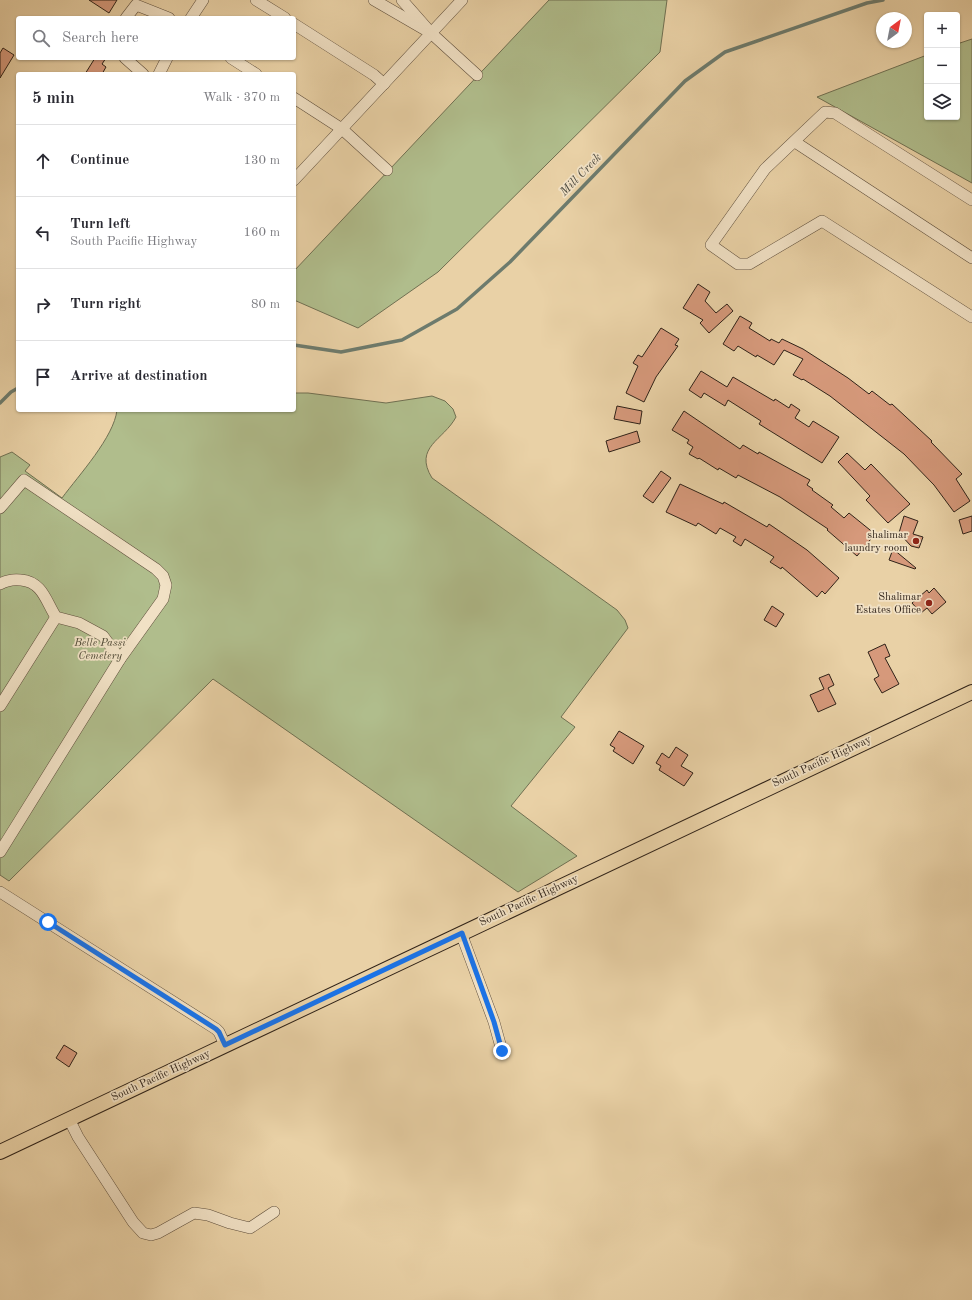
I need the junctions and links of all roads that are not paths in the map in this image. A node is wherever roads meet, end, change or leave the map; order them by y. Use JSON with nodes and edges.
{"nodes":[{"id":1,"x":203,"y":0,"type":"edge"},
{"id":2,"x":256,"y":0,"type":"edge"},
{"id":3,"x":374,"y":0,"type":"edge"},
{"id":4,"x":402,"y":0,"type":"edge"},
{"id":5,"x":462,"y":0,"type":"edge"},
{"id":6,"x":128,"y":16,"type":"edge"},
{"id":7,"x":164,"y":16,"type":"edge"},
{"id":8,"x":192,"y":16,"type":"edge"},
{"id":9,"x":282,"y":16,"type":"edge"},
{"id":10,"x":296,"y":25,"type":"edge"},
{"id":11,"x":431,"y":32,"type":"junction"},
{"id":12,"x":127,"y":60,"type":"edge"},
{"id":13,"x":167,"y":60,"type":"edge"},
{"id":14,"x":234,"y":60,"type":"edge"},
{"id":15,"x":141,"y":72,"type":"edge"},
{"id":16,"x":160,"y":72,"type":"edge"},
{"id":17,"x":253,"y":72,"type":"edge"},
{"id":18,"x":477,"y":75,"type":"dead end"},
{"id":19,"x":384,"y":84,"type":"junction"},
{"id":20,"x":296,"y":99,"type":"edge"},
{"id":21,"x":342,"y":129,"type":"junction"},
{"id":22,"x":795,"y":142,"type":"junction"},
{"id":23,"x":387,"y":170,"type":"dead end"},
{"id":24,"x":296,"y":178,"type":"edge"},
{"id":25,"x":972,"y":200,"type":"edge"},
{"id":26,"x":972,"y":258,"type":"edge"},
{"id":27,"x":972,"y":317,"type":"edge"},
{"id":28,"x":0,"y":508,"type":"edge"},
{"id":29,"x":0,"y":584,"type":"edge"},
{"id":30,"x":56,"y":617,"type":"junction"},
{"id":31,"x":120,"y":659,"type":"junction"},
{"id":32,"x":972,"y":692,"type":"edge"},
{"id":33,"x":0,"y":706,"type":"edge"},
{"id":34,"x":0,"y":852,"type":"edge"},
{"id":35,"x":0,"y":892,"type":"edge"},
{"id":36,"x":462,"y":933,"type":"junction"},
{"id":37,"x":225,"y":1045,"type":"junction"},
{"id":38,"x":502,"y":1051,"type":"dead end"},
{"id":39,"x":69,"y":1119,"type":"junction"},
{"id":40,"x":0,"y":1152,"type":"edge"},
{"id":41,"x":274,"y":1212,"type":"dead end"}],
"edges":[{"from":1,"to":8,"type":"street"},
{"from":2,"to":9,"type":"street"},
{"from":3,"to":11,"type":"street"},
{"from":4,"to":11,"type":"street"},
{"from":5,"to":11,"type":"street"},
{"from":6,"to":7,"type":"street"},
{"from":10,"to":19,"type":"street"},
{"from":11,"to":18,"type":"street"},
{"from":11,"to":19,"type":"street"},
{"from":12,"to":15,"type":"street"},
{"from":13,"to":16,"type":"street"},
{"from":14,"to":17,"type":"street"},
{"from":19,"to":21,"type":"street"},
{"from":20,"to":21,"type":"street"},
{"from":21,"to":23,"type":"street"},
{"from":21,"to":24,"type":"street"},
{"from":22,"to":25,"type":"street"},
{"from":22,"to":26,"type":"street"},
{"from":22,"to":27,"type":"street"},
{"from":28,"to":31,"type":"street"},
{"from":29,"to":30,"type":"street"},
{"from":30,"to":31,"type":"street"},
{"from":30,"to":33,"type":"street"},
{"from":31,"to":34,"type":"street"},
{"from":32,"to":36,"type":"main road","name":"South Pacific Highway"},
{"from":35,"to":37,"type":"street"},
{"from":36,"to":37,"type":"main road","name":"South Pacific Highway"},
{"from":36,"to":38,"type":"street"},
{"from":37,"to":39,"type":"main road","name":"South Pacific Highway"},
{"from":39,"to":40,"type":"main road","name":"South Pacific Highway"},
{"from":39,"to":41,"type":"street"}]}
